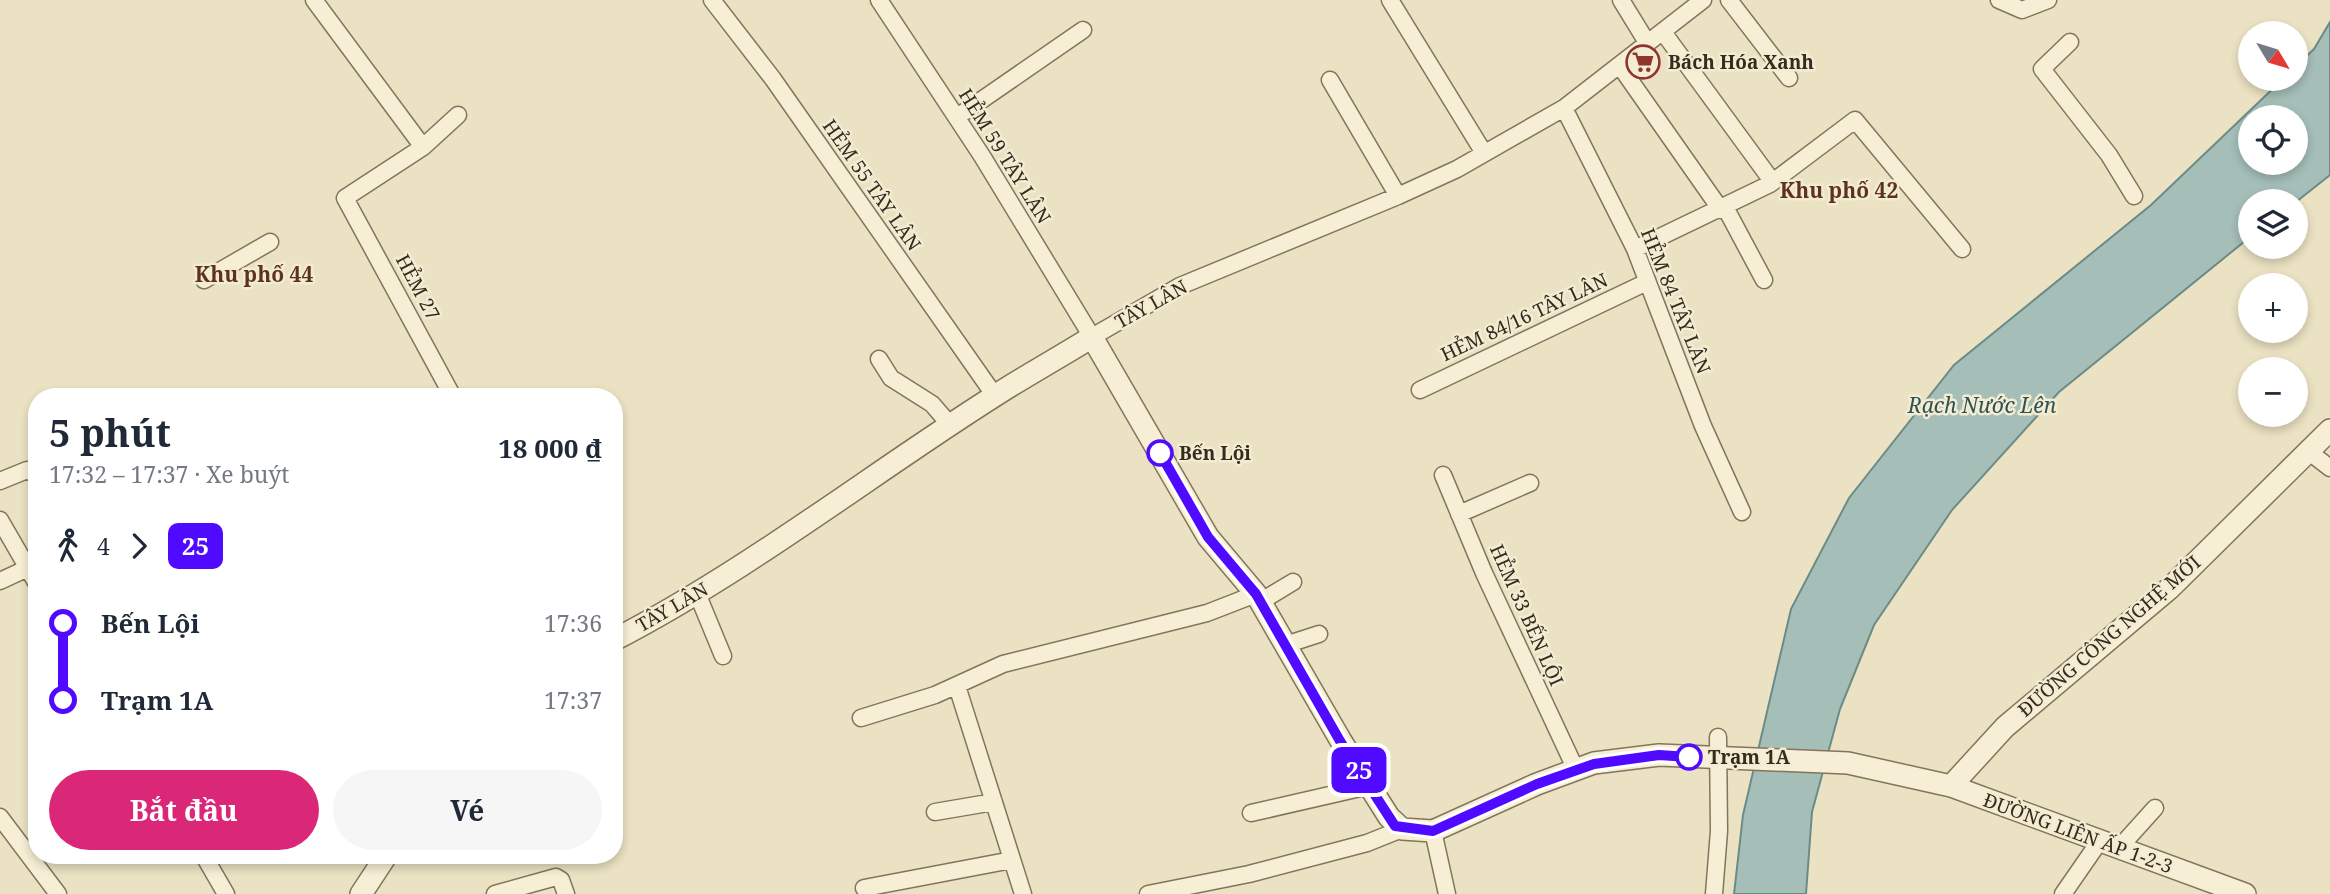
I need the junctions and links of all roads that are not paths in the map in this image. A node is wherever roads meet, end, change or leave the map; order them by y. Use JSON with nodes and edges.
{"nodes":[{"id":1,"x":314,"y":0,"type":"edge"},
{"id":2,"x":712,"y":0,"type":"edge"},
{"id":3,"x":879,"y":0,"type":"edge"},
{"id":4,"x":1390,"y":0,"type":"edge"},
{"id":5,"x":1622,"y":0,"type":"edge"},
{"id":6,"x":1703,"y":0,"type":"edge"},
{"id":7,"x":1729,"y":0,"type":"edge"},
{"id":8,"x":1999,"y":0,"type":"edge"},
{"id":9,"x":2048,"y":0,"type":"edge"},
{"id":10,"x":1083,"y":30,"type":"dead end"},
{"id":11,"x":1663,"y":32,"type":"junction"},
{"id":12,"x":2070,"y":42,"type":"dead end"},
{"id":13,"x":1647,"y":44,"type":"junction"},
{"id":14,"x":1620,"y":66,"type":"junction"},
{"id":15,"x":1789,"y":78,"type":"dead end"},
{"id":16,"x":1330,"y":80,"type":"dead end"},
{"id":17,"x":1564,"y":108,"type":"junction"},
{"id":18,"x":458,"y":115,"type":"dead end"},
{"id":19,"x":957,"y":117,"type":"junction"},
{"id":20,"x":423,"y":146,"type":"junction"},
{"id":21,"x":1484,"y":153,"type":"junction"},
{"id":22,"x":1772,"y":181,"type":"junction"},
{"id":23,"x":1398,"y":196,"type":"junction"},
{"id":24,"x":2134,"y":196,"type":"dead end"},
{"id":25,"x":1723,"y":209,"type":"junction"},
{"id":26,"x":270,"y":242,"type":"dead end"},
{"id":27,"x":1635,"y":249,"type":"junction"},
{"id":28,"x":1962,"y":249,"type":"dead end"},
{"id":29,"x":204,"y":280,"type":"dead end"},
{"id":30,"x":1764,"y":280,"type":"dead end"},
{"id":31,"x":1647,"y":282,"type":"junction"},
{"id":32,"x":1092,"y":337,"type":"junction"},
{"id":33,"x":879,"y":359,"type":"dead end"},
{"id":34,"x":448,"y":388,"type":"edge"},
{"id":35,"x":1420,"y":390,"type":"dead end"},
{"id":36,"x":995,"y":396,"type":"junction"},
{"id":37,"x":951,"y":426,"type":"junction"},
{"id":38,"x":2330,"y":430,"type":"edge"},
{"id":39,"x":2308,"y":451,"type":"junction"},
{"id":40,"x":2330,"y":468,"type":"edge"},
{"id":41,"x":28,"y":470,"type":"edge"},
{"id":42,"x":1443,"y":475,"type":"dead end"},
{"id":43,"x":0,"y":481,"type":"edge"},
{"id":44,"x":1530,"y":482,"type":"dead end"},
{"id":45,"x":1742,"y":512,"type":"dead end"},
{"id":46,"x":1459,"y":514,"type":"junction"},
{"id":47,"x":0,"y":520,"type":"edge"},
{"id":48,"x":28,"y":568,"type":"joint"},
{"id":49,"x":0,"y":581,"type":"edge"},
{"id":50,"x":1293,"y":582,"type":"dead end"},
{"id":51,"x":696,"y":593,"type":"junction"},
{"id":52,"x":1258,"y":598,"type":"junction"},
{"id":53,"x":1319,"y":634,"type":"dead end"},
{"id":54,"x":623,"y":635,"type":"edge"},
{"id":55,"x":1285,"y":645,"type":"junction"},
{"id":56,"x":723,"y":656,"type":"dead end"},
{"id":57,"x":957,"y":686,"type":"junction"},
{"id":58,"x":860,"y":718,"type":"dead end"},
{"id":59,"x":1718,"y":737,"type":"dead end"},
{"id":60,"x":1716,"y":759,"type":"junction"},
{"id":61,"x":1576,"y":770,"type":"junction"},
{"id":62,"x":1369,"y":786,"type":"junction"},
{"id":63,"x":1951,"y":786,"type":"junction"},
{"id":64,"x":994,"y":803,"type":"junction"},
{"id":65,"x":2155,"y":808,"type":"dead end"},
{"id":66,"x":935,"y":812,"type":"dead end"},
{"id":67,"x":1251,"y":813,"type":"dead end"},
{"id":68,"x":0,"y":817,"type":"edge"},
{"id":69,"x":1402,"y":829,"type":"junction"},
{"id":70,"x":1433,"y":831,"type":"junction"},
{"id":71,"x":2109,"y":845,"type":"junction"},
{"id":72,"x":28,"y":854,"type":"edge"},
{"id":73,"x":1012,"y":860,"type":"junction"},
{"id":74,"x":35,"y":864,"type":"edge"},
{"id":75,"x":209,"y":864,"type":"edge"},
{"id":76,"x":381,"y":864,"type":"edge"},
{"id":77,"x":864,"y":888,"type":"dead end"},
{"id":78,"x":58,"y":894,"type":"edge"},
{"id":79,"x":226,"y":894,"type":"edge"},
{"id":80,"x":361,"y":894,"type":"edge"},
{"id":81,"x":495,"y":894,"type":"edge"},
{"id":82,"x":566,"y":894,"type":"edge"},
{"id":83,"x":1023,"y":894,"type":"edge"},
{"id":84,"x":1148,"y":894,"type":"edge"},
{"id":85,"x":1447,"y":894,"type":"edge"},
{"id":86,"x":1714,"y":894,"type":"edge"},
{"id":87,"x":2063,"y":894,"type":"edge"},
{"id":88,"x":2245,"y":894,"type":"edge"}],
"edges":[{"from":1,"to":20,"type":"street"},
{"from":2,"to":36,"type":"street","name":"HẺM 55 TÂY LÂN"},
{"from":3,"to":19,"type":"street","name":"HẺM 59 TÂY LÂN"},
{"from":4,"to":21,"type":"street"},
{"from":5,"to":13,"type":"street"},
{"from":6,"to":11,"type":"street","name":"TÂY LÂN"},
{"from":7,"to":15,"type":"street"},
{"from":8,"to":9,"type":"street"},
{"from":10,"to":19,"type":"street"},
{"from":11,"to":13,"type":"street","name":"TÂY LÂN"},
{"from":11,"to":22,"type":"street"},
{"from":12,"to":24,"type":"street"},
{"from":13,"to":14,"type":"street","name":"TÂY LÂN"},
{"from":14,"to":17,"type":"street","name":"TÂY LÂN"},
{"from":14,"to":25,"type":"street"},
{"from":16,"to":23,"type":"street"},
{"from":17,"to":21,"type":"street","name":"TÂY LÂN"},
{"from":17,"to":27,"type":"street","name":"HẺM 84 TÂY LÂN"},
{"from":18,"to":20,"type":"street"},
{"from":19,"to":32,"type":"street","name":"HẺM 59 TÂY LÂN"},
{"from":20,"to":34,"type":"street","name":"HẺM 27"},
{"from":21,"to":23,"type":"street","name":"TÂY LÂN"},
{"from":22,"to":25,"type":"street"},
{"from":22,"to":28,"type":"street"},
{"from":23,"to":32,"type":"street","name":"TÂY LÂN"},
{"from":25,"to":27,"type":"street"},
{"from":25,"to":30,"type":"street"},
{"from":26,"to":29,"type":"street"},
{"from":27,"to":31,"type":"street","name":"HẺM 84 TÂY LÂN"},
{"from":31,"to":35,"type":"street","name":"HẺM 84/16 TÂY LÂN"},
{"from":31,"to":45,"type":"street","name":"HẺM 84 TÂY LÂN"},
{"from":32,"to":36,"type":"street","name":"TÂY LÂN"},
{"from":32,"to":52,"type":"street"},
{"from":33,"to":37,"type":"street"},
{"from":36,"to":37,"type":"street","name":"TÂY LÂN"},
{"from":37,"to":51,"type":"street","name":"TÂY LÂN"},
{"from":38,"to":39,"type":"street","name":"ĐƯỜNG CÔNG NGHỆ MỚI"},
{"from":39,"to":40,"type":"street"},
{"from":39,"to":63,"type":"street","name":"ĐƯỜNG CÔNG NGHỆ MỚI"},
{"from":41,"to":43,"type":"street"},
{"from":42,"to":46,"type":"street","name":"HẺM 33 BẾN LỘI"},
{"from":44,"to":46,"type":"street"},
{"from":46,"to":61,"type":"street","name":"HẺM 33 BẾN LỘI"},
{"from":47,"to":48,"type":"street"},
{"from":48,"to":49,"type":"street"},
{"from":50,"to":52,"type":"street"},
{"from":51,"to":54,"type":"street","name":"TÂY LÂN"},
{"from":51,"to":56,"type":"street"},
{"from":52,"to":55,"type":"street"},
{"from":52,"to":57,"type":"street"},
{"from":53,"to":55,"type":"street"},
{"from":55,"to":62,"type":"street"},
{"from":57,"to":58,"type":"street"},
{"from":57,"to":64,"type":"street"},
{"from":59,"to":60,"type":"street"},
{"from":60,"to":61,"type":"street","name":"ĐƯỜNG LIÊN ẤP 1-2-3"},
{"from":60,"to":63,"type":"street","name":"ĐƯỜNG LIÊN ẤP 1-2-3"},
{"from":60,"to":86,"type":"street"},
{"from":61,"to":70,"type":"street","name":"ĐƯỜNG LIÊN ẤP 1-2-3"},
{"from":62,"to":67,"type":"street"},
{"from":62,"to":69,"type":"street"},
{"from":63,"to":71,"type":"street","name":"ĐƯỜNG LIÊN ẤP 1-2-3"},
{"from":64,"to":66,"type":"street"},
{"from":64,"to":73,"type":"street"},
{"from":65,"to":71,"type":"street"},
{"from":68,"to":72,"type":"street"},
{"from":69,"to":70,"type":"street"},
{"from":69,"to":84,"type":"street"},
{"from":70,"to":85,"type":"street"},
{"from":71,"to":87,"type":"street"},
{"from":71,"to":88,"type":"street","name":"ĐƯỜNG LIÊN ẤP 1-2-3"},
{"from":73,"to":77,"type":"street"},
{"from":73,"to":83,"type":"street"},
{"from":74,"to":78,"type":"street"},
{"from":75,"to":79,"type":"street"},
{"from":76,"to":80,"type":"street"},
{"from":81,"to":82,"type":"street"}]}
